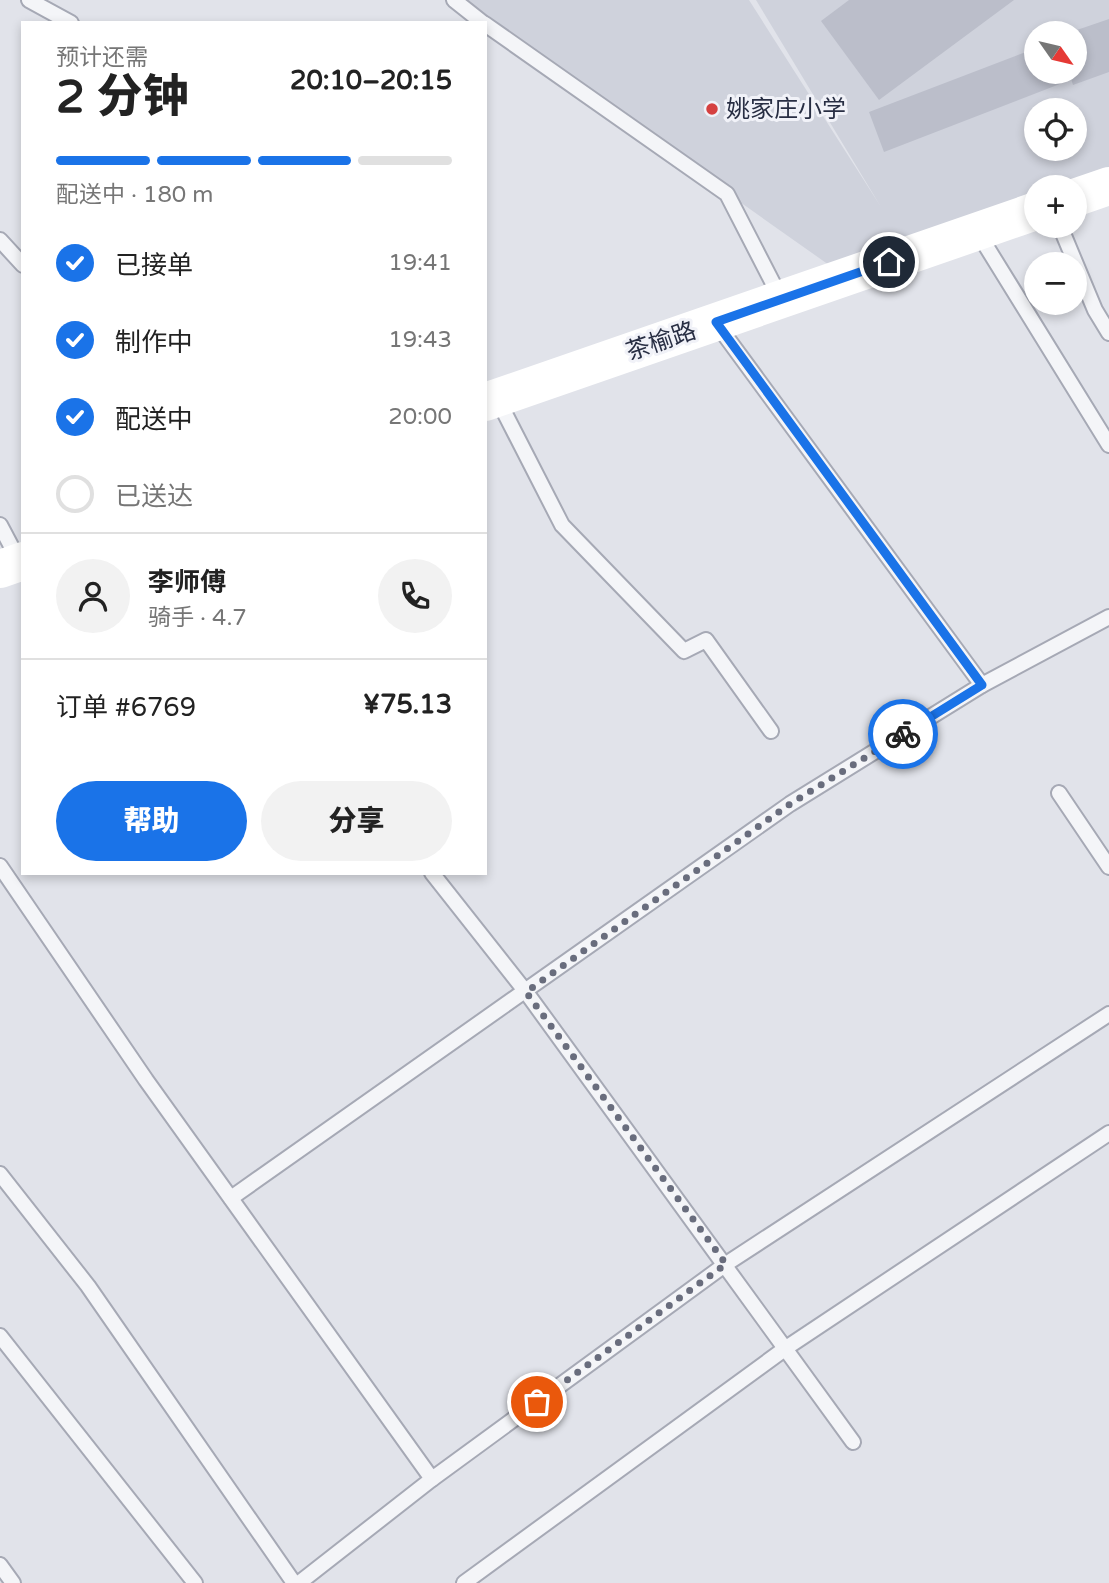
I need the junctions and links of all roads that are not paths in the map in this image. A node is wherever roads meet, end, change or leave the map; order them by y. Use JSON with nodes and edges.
{"nodes":[{"id":1,"x":29,"y":0,"type":"edge"},
{"id":2,"x":454,"y":0,"type":"edge"},
{"id":3,"x":67,"y":21,"type":"edge"},
{"id":4,"x":480,"y":21,"type":"edge"},
{"id":5,"x":487,"y":26,"type":"edge"},
{"id":6,"x":1109,"y":186,"type":"edge"},
{"id":7,"x":1087,"y":194,"type":"edge"},
{"id":8,"x":1024,"y":215,"type":"edge"},
{"id":9,"x":977,"y":231,"type":"junction"},
{"id":10,"x":1065,"y":238,"type":"edge"},
{"id":11,"x":0,"y":240,"type":"edge"},
{"id":12,"x":21,"y":263,"type":"edge"},
{"id":13,"x":781,"y":299,"type":"junction"},
{"id":14,"x":716,"y":322,"type":"junction"},
{"id":15,"x":1109,"y":333,"type":"edge"},
{"id":16,"x":491,"y":400,"type":"edge"},
{"id":17,"x":1109,"y":445,"type":"edge"},
{"id":18,"x":0,"y":525,"type":"edge"},
{"id":19,"x":16,"y":565,"type":"edge"},
{"id":20,"x":1109,"y":617,"type":"edge"},
{"id":21,"x":982,"y":685,"type":"junction"},
{"id":22,"x":771,"y":731,"type":"dead end"},
{"id":23,"x":1059,"y":793,"type":"dead end"},
{"id":24,"x":0,"y":866,"type":"edge"},
{"id":25,"x":1109,"y":867,"type":"edge"},
{"id":26,"x":434,"y":875,"type":"edge"},
{"id":27,"x":526,"y":992,"type":"junction"},
{"id":28,"x":1109,"y":1014,"type":"edge"},
{"id":29,"x":1109,"y":1133,"type":"edge"},
{"id":30,"x":0,"y":1174,"type":"edge"},
{"id":31,"x":231,"y":1198,"type":"junction"},
{"id":32,"x":726,"y":1264,"type":"junction"},
{"id":33,"x":0,"y":1336,"type":"edge"},
{"id":34,"x":786,"y":1348,"type":"junction"},
{"id":35,"x":853,"y":1442,"type":"dead end"},
{"id":36,"x":432,"y":1479,"type":"junction"},
{"id":37,"x":0,"y":1565,"type":"edge"},
{"id":38,"x":13,"y":1583,"type":"edge"},
{"id":39,"x":195,"y":1583,"type":"edge"},
{"id":40,"x":296,"y":1583,"type":"edge"},
{"id":41,"x":464,"y":1583,"type":"edge"}],
"edges":[{"from":1,"to":3,"type":"lane"},
{"from":2,"to":4,"type":"lane"},
{"from":5,"to":13,"type":"lane"},
{"from":6,"to":7,"type":"street"},
{"from":8,"to":9,"type":"street","name":"茶榆路"},
{"from":9,"to":13,"type":"street","name":"茶榆路"},
{"from":9,"to":17,"type":"lane"},
{"from":10,"to":15,"type":"lane"},
{"from":11,"to":12,"type":"lane"},
{"from":13,"to":14,"type":"street","name":"茶榆路"},
{"from":14,"to":16,"type":"street","name":"茶榆路"},
{"from":14,"to":21,"type":"lane"},
{"from":16,"to":22,"type":"lane"},
{"from":18,"to":19,"type":"lane"},
{"from":20,"to":21,"type":"lane"},
{"from":21,"to":27,"type":"lane"},
{"from":23,"to":25,"type":"lane"},
{"from":24,"to":31,"type":"lane"},
{"from":26,"to":27,"type":"lane"},
{"from":27,"to":31,"type":"lane"},
{"from":27,"to":32,"type":"lane"},
{"from":28,"to":32,"type":"lane"},
{"from":29,"to":34,"type":"lane"},
{"from":30,"to":40,"type":"lane"},
{"from":31,"to":36,"type":"lane"},
{"from":32,"to":34,"type":"lane"},
{"from":32,"to":36,"type":"lane"},
{"from":33,"to":39,"type":"lane"},
{"from":34,"to":35,"type":"lane"},
{"from":34,"to":41,"type":"lane"},
{"from":36,"to":40,"type":"lane"},
{"from":37,"to":38,"type":"lane"}]}
